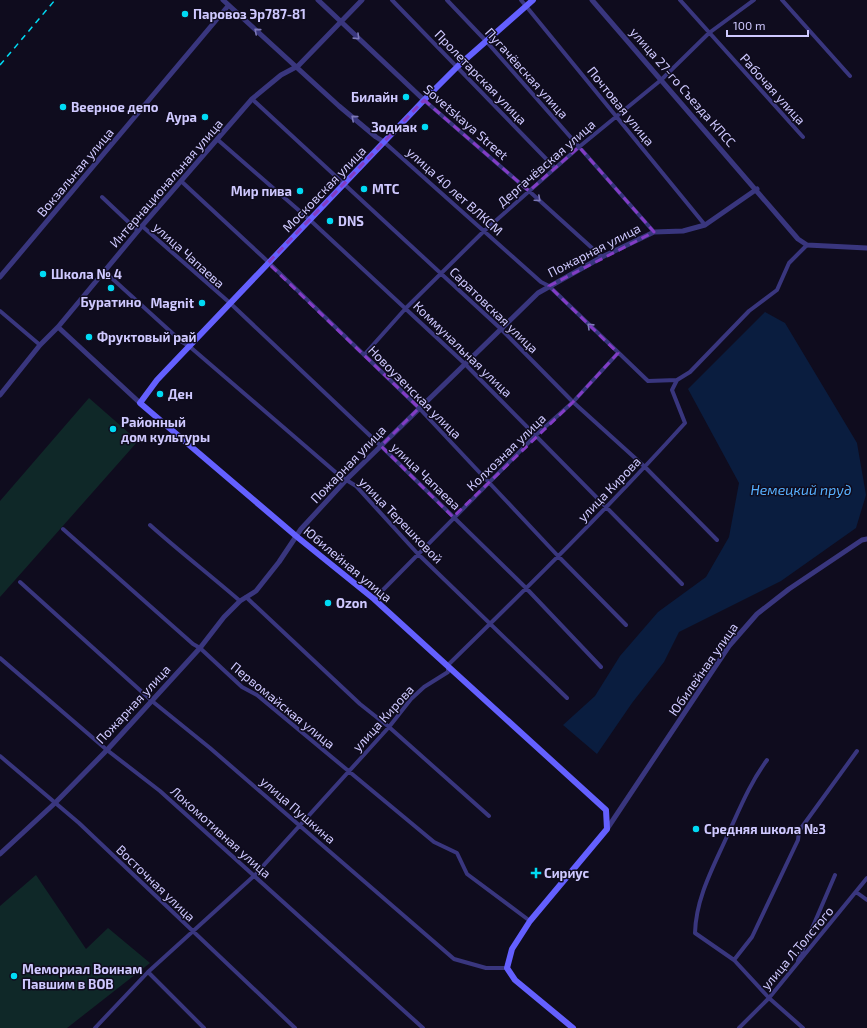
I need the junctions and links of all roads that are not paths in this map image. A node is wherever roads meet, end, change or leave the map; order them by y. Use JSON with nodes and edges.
{"nodes":[{"id":1,"x":223,"y":0,"type":"edge"},
{"id":2,"x":318,"y":0,"type":"edge"},
{"id":3,"x":362,"y":0,"type":"edge"},
{"id":4,"x":392,"y":0,"type":"edge"},
{"id":5,"x":447,"y":0,"type":"edge"},
{"id":6,"x":521,"y":0,"type":"edge"},
{"id":7,"x":533,"y":0,"type":"edge"},
{"id":8,"x":592,"y":0,"type":"edge"},
{"id":9,"x":680,"y":0,"type":"edge"},
{"id":10,"x":754,"y":0,"type":"edge"},
{"id":11,"x":782,"y":0,"type":"edge"},
{"id":12,"x":228,"y":6,"type":"junction"},
{"id":13,"x":526,"y":6,"type":"junction"},
{"id":14,"x":341,"y":22,"type":"junction"},
{"id":15,"x":709,"y":33,"type":"junction"},
{"id":16,"x":486,"y":41,"type":"junction"},
{"id":17,"x":298,"y":66,"type":"junction"},
{"id":18,"x":458,"y":66,"type":"junction"},
{"id":19,"x":850,"y":76,"type":"dead end"},
{"id":20,"x":661,"y":80,"type":"junction"},
{"id":21,"x":252,"y":99,"type":"junction"},
{"id":22,"x":424,"y":100,"type":"junction"},
{"id":23,"x":617,"y":116,"type":"junction"},
{"id":24,"x":803,"y":137,"type":"dead end"},
{"id":25,"x":218,"y":140,"type":"junction"},
{"id":26,"x":384,"y":142,"type":"junction"},
{"id":27,"x":579,"y":148,"type":"junction"},
{"id":28,"x":555,"y":168,"type":"junction"},
{"id":29,"x":181,"y":181,"type":"junction"},
{"id":30,"x":345,"y":184,"type":"junction"},
{"id":31,"x":757,"y":189,"type":"junction"},
{"id":32,"x":529,"y":191,"type":"junction"},
{"id":33,"x":102,"y":197,"type":"dead end"},
{"id":34,"x":310,"y":220,"type":"junction"},
{"id":35,"x":705,"y":225,"type":"junction"},
{"id":36,"x":142,"y":226,"type":"junction"},
{"id":37,"x":138,"y":231,"type":"junction"},
{"id":38,"x":483,"y":232,"type":"junction"},
{"id":39,"x":654,"y":232,"type":"junction"},
{"id":40,"x":807,"y":245,"type":"junction"},
{"id":41,"x":867,"y":248,"type":"edge"},
{"id":42,"x":602,"y":257,"type":"junction"},
{"id":43,"x":268,"y":263,"type":"junction"},
{"id":44,"x":105,"y":272,"type":"junction"},
{"id":45,"x":442,"y":274,"type":"junction"},
{"id":46,"x":0,"y":277,"type":"edge"},
{"id":47,"x":549,"y":286,"type":"junction"},
{"id":48,"x":230,"y":303,"type":"junction"},
{"id":49,"x":406,"y":308,"type":"junction"},
{"id":50,"x":0,"y":311,"type":"edge"},
{"id":51,"x":58,"y":327,"type":"junction"},
{"id":52,"x":501,"y":329,"type":"junction"},
{"id":53,"x":40,"y":345,"type":"junction"},
{"id":54,"x":189,"y":346,"type":"junction"},
{"id":55,"x":618,"y":353,"type":"junction"},
{"id":56,"x":364,"y":355,"type":"junction"},
{"id":57,"x":464,"y":363,"type":"junction"},
{"id":58,"x":677,"y":380,"type":"junction"},
{"id":59,"x":0,"y":395,"type":"edge"},
{"id":60,"x":573,"y":402,"type":"junction"},
{"id":61,"x":140,"y":403,"type":"junction"},
{"id":62,"x":419,"y":408,"type":"junction"},
{"id":63,"x":536,"y":435,"type":"junction"},
{"id":64,"x":380,"y":446,"type":"junction"},
{"id":65,"x":645,"y":467,"type":"junction"},
{"id":66,"x":347,"y":479,"type":"junction"},
{"id":67,"x":489,"y":482,"type":"junction"},
{"id":68,"x":607,"y":507,"type":"junction"},
{"id":69,"x":453,"y":517,"type":"junction"},
{"id":70,"x":150,"y":525,"type":"dead end"},
{"id":71,"x":63,"y":528,"type":"dead end"},
{"id":72,"x":296,"y":536,"type":"junction"},
{"id":73,"x":867,"y":539,"type":"edge"},
{"id":74,"x":718,"y":540,"type":"dead end"},
{"id":75,"x":418,"y":554,"type":"junction"},
{"id":76,"x":558,"y":556,"type":"junction"},
{"id":77,"x":20,"y":582,"type":"dead end"},
{"id":78,"x":682,"y":584,"type":"dead end"},
{"id":79,"x":526,"y":588,"type":"junction"},
{"id":80,"x":246,"y":597,"type":"junction"},
{"id":81,"x":374,"y":600,"type":"junction"},
{"id":82,"x":240,"y":601,"type":"junction"},
{"id":83,"x":490,"y":624,"type":"junction"},
{"id":84,"x":626,"y":625,"type":"dead end"},
{"id":85,"x":200,"y":648,"type":"junction"},
{"id":86,"x":0,"y":658,"type":"edge"},
{"id":87,"x":448,"y":665,"type":"junction"},
{"id":88,"x":601,"y":667,"type":"dead end"},
{"id":89,"x":567,"y":698,"type":"dead end"},
{"id":90,"x":152,"y":701,"type":"junction"},
{"id":91,"x":389,"y":727,"type":"junction"},
{"id":92,"x":107,"y":750,"type":"junction"},
{"id":93,"x":857,"y":751,"type":"dead end"},
{"id":94,"x":0,"y":756,"type":"edge"},
{"id":95,"x":767,"y":760,"type":"dead end"},
{"id":96,"x":349,"y":771,"type":"junction"},
{"id":97,"x":56,"y":803,"type":"junction"},
{"id":98,"x":489,"y":816,"type":"dead end"},
{"id":99,"x":298,"y":826,"type":"junction"},
{"id":100,"x":607,"y":829,"type":"junction"},
{"id":101,"x":0,"y":854,"type":"edge"},
{"id":102,"x":255,"y":875,"type":"junction"},
{"id":103,"x":835,"y":875,"type":"dead end"},
{"id":104,"x":867,"y":878,"type":"edge"},
{"id":105,"x":856,"y":892,"type":"junction"},
{"id":106,"x":867,"y":900,"type":"edge"},
{"id":107,"x":530,"y":921,"type":"junction"},
{"id":108,"x":192,"y":932,"type":"junction"},
{"id":109,"x":734,"y":960,"type":"junction"},
{"id":110,"x":796,"y":966,"type":"junction"},
{"id":111,"x":507,"y":968,"type":"junction"},
{"id":112,"x":148,"y":972,"type":"junction"},
{"id":113,"x":769,"y":998,"type":"junction"},
{"id":114,"x":95,"y":1028,"type":"edge"},
{"id":115,"x":204,"y":1028,"type":"edge"},
{"id":116,"x":295,"y":1028,"type":"edge"},
{"id":117,"x":424,"y":1028,"type":"edge"},
{"id":118,"x":573,"y":1028,"type":"edge"},
{"id":119,"x":739,"y":1028,"type":"edge"},
{"id":120,"x":803,"y":1028,"type":"edge"}],
"edges":[{"from":1,"to":12,"type":"street","name":"улица 40 лет ВЛКСМ"},
{"from":2,"to":14,"type":"street","name":"Sovetskaya Street"},
{"from":3,"to":14,"type":"street","name":"Интернациональная улица"},
{"from":4,"to":18,"type":"street","name":"Пролетарская улица"},
{"from":5,"to":16,"type":"street","name":"Пугачёвская улица"},
{"from":6,"to":13,"type":"street","name":"Почтовая улица"},
{"from":7,"to":13,"type":"main road","name":"Московская улица"},
{"from":8,"to":20,"type":"street","name":"улица 27-го Съезда КПСС"},
{"from":9,"to":15,"type":"street","name":"Рабочая улица"},
{"from":10,"to":15,"type":"street","name":"Дергачёвская улица"},
{"from":11,"to":19,"type":"street"},
{"from":17,"to":12,"type":"street","name":"улица 40 лет ВЛКСМ","one_way":true},
{"from":12,"to":46,"type":"street","name":"Вокзальная улица"},
{"from":13,"to":16,"type":"main road","name":"Московская улица"},
{"from":13,"to":23,"type":"street","name":"Почтовая улица"},
{"from":14,"to":17,"type":"street","name":"Интернациональная улица"},
{"from":14,"to":22,"type":"street","name":"Sovetskaya Street","one_way":true},
{"from":15,"to":20,"type":"street","name":"Дергачёвская улица"},
{"from":15,"to":24,"type":"street","name":"Рабочая улица"},
{"from":16,"to":18,"type":"main road","name":"Московская улица"},
{"from":16,"to":27,"type":"street","name":"Пугачёвская улица"},
{"from":17,"to":21,"type":"street","name":"Интернациональная улица"},
{"from":26,"to":17,"type":"street","name":"улица 40 лет ВЛКСМ","one_way":true},
{"from":18,"to":22,"type":"main road","name":"Московская улица"},
{"from":18,"to":28,"type":"street","name":"Пролетарская улица"},
{"from":20,"to":23,"type":"street","name":"Дергачёвская улица"},
{"from":20,"to":31,"type":"street","name":"улица 27-го Съезда КПСС"},
{"from":21,"to":25,"type":"street","name":"Интернациональная улица"},
{"from":21,"to":30,"type":"street","name":"Саратовская улица"},
{"from":22,"to":26,"type":"main road","name":"Московская улица"},
{"from":22,"to":32,"type":"street","name":"Sovetskaya Street"},
{"from":23,"to":27,"type":"street","name":"Дергачёвская улица"},
{"from":23,"to":35,"type":"street","name":"Почтовая улица"},
{"from":25,"to":29,"type":"street","name":"Интернациональная улица"},
{"from":25,"to":34,"type":"street","name":"Коммунальная улица"},
{"from":26,"to":30,"type":"main road","name":"Московская улица"},
{"from":26,"to":38,"type":"street","name":"улица 40 лет ВЛКСМ"},
{"from":27,"to":28,"type":"street","name":"Дергачёвская улица"},
{"from":27,"to":39,"type":"street","name":"Пугачёвская улица"},
{"from":28,"to":32,"type":"street","name":"Дергачёвская улица"},
{"from":29,"to":36,"type":"street","name":"Интернациональная улица"},
{"from":29,"to":43,"type":"street","name":"Новоузенская улица"},
{"from":30,"to":34,"type":"main road","name":"Московская улица"},
{"from":30,"to":45,"type":"street","name":"Саратовская улица"},
{"from":31,"to":35,"type":"street","name":"Пожарная улица"},
{"from":31,"to":40,"type":"street","name":"улица 27-го Съезда КПСС"},
{"from":32,"to":38,"type":"street","name":"Дергачёвская улица"},
{"from":32,"to":42,"type":"street","name":"Sovetskaya Street","one_way":true},
{"from":33,"to":37,"type":"street","name":"улица Чапаева"},
{"from":34,"to":43,"type":"main road","name":"Московская улица"},
{"from":34,"to":49,"type":"street","name":"Коммунальная улица"},
{"from":35,"to":39,"type":"street","name":"Пожарная улица"},
{"from":36,"to":37,"type":"street","name":"Интернациональная улица"},
{"from":36,"to":48,"type":"street","name":"улица Чапаева"},
{"from":37,"to":44,"type":"street","name":"Интернациональная улица"},
{"from":38,"to":45,"type":"street","name":"Дергачёвская улица"},
{"from":38,"to":47,"type":"street","name":"улица 40 лет ВЛКСМ"},
{"from":39,"to":42,"type":"street","name":"Пожарная улица"},
{"from":40,"to":41,"type":"street"},
{"from":40,"to":58,"type":"street"},
{"from":42,"to":47,"type":"street","name":"Пожарная улица"},
{"from":43,"to":48,"type":"main road","name":"Московская улица"},
{"from":43,"to":56,"type":"street","name":"Новоузенская улица"},
{"from":44,"to":51,"type":"street","name":"Интернациональная улица"},
{"from":44,"to":54,"type":"street","name":"улица Терешковой"},
{"from":45,"to":49,"type":"street","name":"Дергачёвская улица"},
{"from":45,"to":52,"type":"street","name":"Саратовская улица"},
{"from":47,"to":52,"type":"street","name":"Пожарная улица"},
{"from":55,"to":47,"type":"street","name":"улица 40 лет ВЛКСМ","one_way":true},
{"from":48,"to":54,"type":"main road","name":"Московская улица"},
{"from":48,"to":64,"type":"street","name":"улица Чапаева"},
{"from":49,"to":56,"type":"street","name":"Дергачёвская улица"},
{"from":49,"to":57,"type":"street","name":"Коммунальная улица"},
{"from":50,"to":53,"type":"street"},
{"from":51,"to":53,"type":"street","name":"Интернациональная улица"},
{"from":51,"to":61,"type":"street","name":"Юбилейная улица"},
{"from":52,"to":57,"type":"street","name":"Пожарная улица"},
{"from":52,"to":60,"type":"street","name":"Саратовская улица"},
{"from":53,"to":59,"type":"street","name":"Интернациональная улица"},
{"from":54,"to":61,"type":"main road","name":"Московская улица"},
{"from":54,"to":66,"type":"street","name":"улица Терешковой"},
{"from":55,"to":58,"type":"street","name":"улица 40 лет ВЛКСМ"},
{"from":55,"to":60,"type":"street","name":"Колхозная улица"},
{"from":56,"to":62,"type":"street","name":"Новоузенская улица"},
{"from":57,"to":62,"type":"street","name":"Пожарная улица"},
{"from":57,"to":63,"type":"street","name":"Коммунальная улица"},
{"from":58,"to":65,"type":"street","name":"улица Кирова"},
{"from":60,"to":63,"type":"street","name":"Колхозная улица"},
{"from":60,"to":65,"type":"street","name":"Саратовская улица"},
{"from":61,"to":72,"type":"main road","name":"Юбилейная улица"},
{"from":62,"to":64,"type":"street","name":"Пожарная улица"},
{"from":62,"to":67,"type":"street","name":"Новоузенская улица"},
{"from":63,"to":67,"type":"street","name":"Колхозная улица"},
{"from":63,"to":68,"type":"street","name":"Коммунальная улица"},
{"from":64,"to":66,"type":"street","name":"Пожарная улица"},
{"from":64,"to":69,"type":"street","name":"улица Чапаева"},
{"from":65,"to":68,"type":"street","name":"улица Кирова"},
{"from":65,"to":74,"type":"street","name":"Саратовская улица"},
{"from":66,"to":72,"type":"street","name":"Пожарная улица"},
{"from":66,"to":75,"type":"street","name":"улица Терешковой"},
{"from":67,"to":69,"type":"street","name":"Колхозная улица"},
{"from":67,"to":76,"type":"street","name":"Новоузенская улица"},
{"from":68,"to":76,"type":"street","name":"улица Кирова"},
{"from":68,"to":78,"type":"street","name":"Коммунальная улица"},
{"from":69,"to":75,"type":"street","name":"Колхозная улица"},
{"from":69,"to":79,"type":"street","name":"улица Чапаева"},
{"from":70,"to":82,"type":"street"},
{"from":71,"to":85,"type":"street","name":"Первомайская улица"},
{"from":72,"to":80,"type":"street","name":"Пожарная улица"},
{"from":72,"to":81,"type":"main road","name":"Юбилейная улица"},
{"from":73,"to":100,"type":"street","name":"Юбилейная улица"},
{"from":75,"to":81,"type":"street","name":"Колхозная улица"},
{"from":75,"to":83,"type":"street","name":"улица Терешковой"},
{"from":76,"to":79,"type":"street","name":"улица Кирова"},
{"from":76,"to":84,"type":"street","name":"Новоузенская улица"},
{"from":77,"to":90,"type":"street","name":"улица Пушкина"},
{"from":79,"to":83,"type":"street","name":"улица Кирова"},
{"from":79,"to":88,"type":"street","name":"улица Чапаева"},
{"from":80,"to":82,"type":"street","name":"Пожарная улица"},
{"from":80,"to":91,"type":"street"},
{"from":81,"to":87,"type":"main road","name":"Юбилейная улица"},
{"from":82,"to":85,"type":"street","name":"Пожарная улица"},
{"from":83,"to":87,"type":"street","name":"улица Кирова"},
{"from":83,"to":89,"type":"street","name":"улица Терешковой"},
{"from":85,"to":90,"type":"street","name":"Пожарная улица"},
{"from":85,"to":96,"type":"street","name":"Первомайская улица"},
{"from":86,"to":92,"type":"street","name":"Локомотивная улица"},
{"from":87,"to":91,"type":"street","name":"улица Кирова"},
{"from":87,"to":100,"type":"main road","name":"Юбилейная улица"},
{"from":90,"to":92,"type":"street","name":"Пожарная улица"},
{"from":90,"to":99,"type":"street","name":"улица Пушкина"},
{"from":91,"to":96,"type":"street","name":"улица Кирова"},
{"from":91,"to":98,"type":"street"},
{"from":92,"to":97,"type":"street","name":"Пожарная улица"},
{"from":92,"to":102,"type":"street","name":"Локомотивная улица"},
{"from":93,"to":109,"type":"street"},
{"from":94,"to":97,"type":"street","name":"Восточная улица"},
{"from":95,"to":109,"type":"street"},
{"from":96,"to":99,"type":"street","name":"улица Кирова"},
{"from":96,"to":107,"type":"street","name":"Первомайская улица"},
{"from":97,"to":101,"type":"street","name":"Пожарная улица"},
{"from":97,"to":108,"type":"street","name":"Восточная улица"},
{"from":99,"to":102,"type":"street","name":"улица Кирова"},
{"from":99,"to":111,"type":"street","name":"улица Пушкина"},
{"from":100,"to":107,"type":"main road","name":"Юбилейная улица"},
{"from":102,"to":108,"type":"street","name":"улица Кирова"},
{"from":102,"to":117,"type":"street","name":"Локомотивная улица"},
{"from":103,"to":110,"type":"street"},
{"from":104,"to":105,"type":"street","name":"улица Л.Толстого"},
{"from":105,"to":106,"type":"street"},
{"from":105,"to":110,"type":"street","name":"улица Л.Толстого"},
{"from":107,"to":111,"type":"main road","name":"Юбилейная улица"},
{"from":108,"to":112,"type":"street","name":"улица Кирова"},
{"from":108,"to":116,"type":"street","name":"Восточная улица"},
{"from":109,"to":113,"type":"street"},
{"from":110,"to":113,"type":"street","name":"улица Л.Толстого"},
{"from":111,"to":118,"type":"main road"},
{"from":112,"to":114,"type":"street","name":"улица Кирова"},
{"from":112,"to":115,"type":"street"},
{"from":113,"to":119,"type":"street","name":"улица Л.Толстого"},
{"from":113,"to":120,"type":"street"}]}
